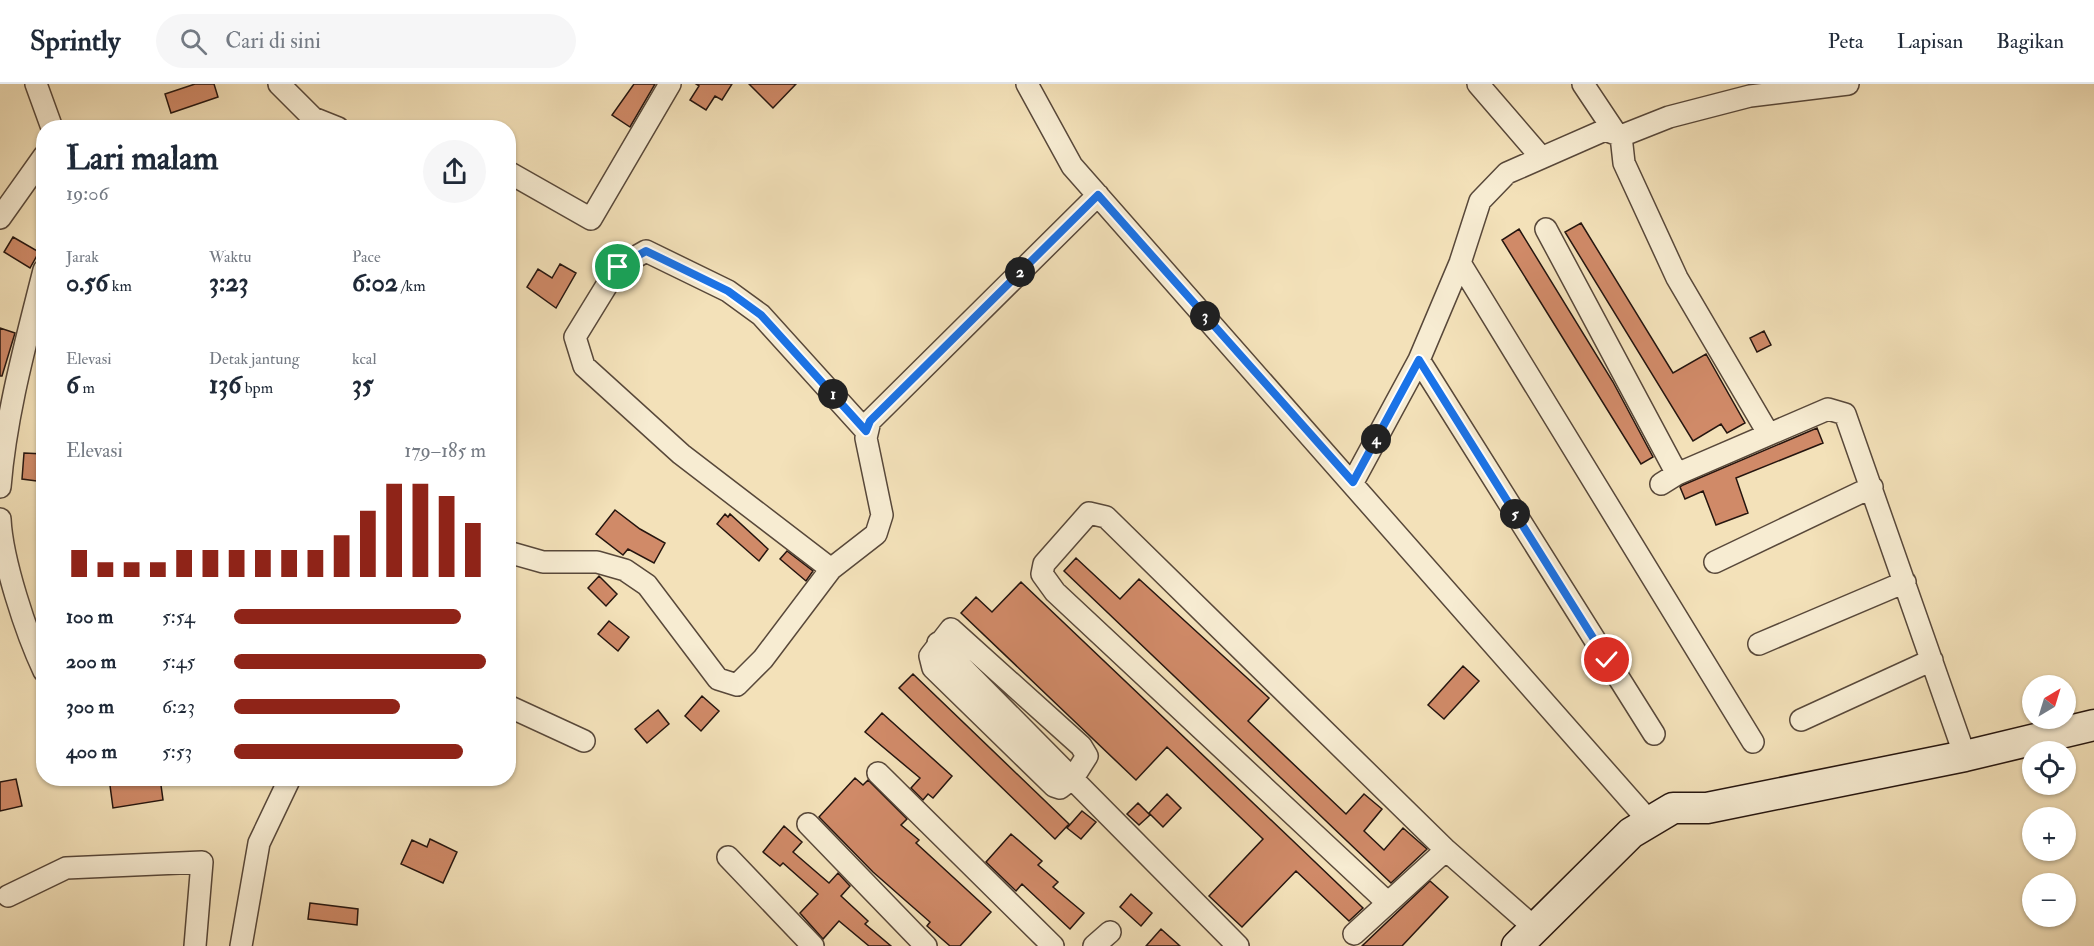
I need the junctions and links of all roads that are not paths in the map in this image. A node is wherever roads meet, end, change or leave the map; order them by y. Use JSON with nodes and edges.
{"nodes":[{"id":1,"x":36,"y":84,"type":"edge"},
{"id":2,"x":279,"y":84,"type":"edge"},
{"id":3,"x":670,"y":84,"type":"edge"},
{"id":4,"x":1027,"y":84,"type":"edge"},
{"id":5,"x":1478,"y":84,"type":"edge"},
{"id":6,"x":1583,"y":84,"type":"edge"},
{"id":7,"x":1848,"y":84,"type":"edge"},
{"id":8,"x":1746,"y":90,"type":"edge"},
{"id":9,"x":49,"y":120,"type":"edge"},
{"id":10,"x":318,"y":120,"type":"edge"},
{"id":11,"x":1618,"y":134,"type":"junction"},
{"id":12,"x":1541,"y":157,"type":"junction"},
{"id":13,"x":36,"y":167,"type":"edge"},
{"id":14,"x":516,"y":177,"type":"edge"},
{"id":15,"x":1098,"y":195,"type":"junction"},
{"id":16,"x":0,"y":218,"type":"edge"},
{"id":17,"x":1546,"y":230,"type":"dead end"},
{"id":18,"x":1460,"y":263,"type":"junction"},
{"id":19,"x":36,"y":302,"type":"edge"},
{"id":20,"x":1419,"y":360,"type":"junction"},
{"id":21,"x":866,"y":431,"type":"junction"},
{"id":22,"x":1768,"y":433,"type":"junction"},
{"id":23,"x":1353,"y":482,"type":"junction"},
{"id":24,"x":0,"y":487,"type":"edge"},
{"id":25,"x":1872,"y":488,"type":"junction"},
{"id":26,"x":0,"y":519,"type":"edge"},
{"id":27,"x":516,"y":554,"type":"edge"},
{"id":28,"x":1716,"y":562,"type":"dead end"},
{"id":29,"x":831,"y":569,"type":"junction"},
{"id":30,"x":1905,"y":582,"type":"junction"},
{"id":31,"x":1759,"y":644,"type":"dead end"},
{"id":32,"x":36,"y":650,"type":"edge"},
{"id":33,"x":1932,"y":660,"type":"junction"},
{"id":34,"x":516,"y":710,"type":"edge"},
{"id":35,"x":1801,"y":720,"type":"dead end"},
{"id":36,"x":2094,"y":725,"type":"edge"},
{"id":37,"x":1654,"y":734,"type":"dead end"},
{"id":38,"x":584,"y":741,"type":"dead end"},
{"id":39,"x":1753,"y":741,"type":"dead end"},
{"id":40,"x":1965,"y":756,"type":"junction"},
{"id":41,"x":878,"y":773,"type":"dead end"},
{"id":42,"x":1073,"y":778,"type":"junction"},
{"id":43,"x":286,"y":786,"type":"edge"},
{"id":44,"x":1649,"y":821,"type":"junction"},
{"id":45,"x":808,"y":824,"type":"dead end"},
{"id":46,"x":1446,"y":850,"type":"junction"},
{"id":47,"x":728,"y":856,"type":"dead end"},
{"id":48,"x":8,"y":896,"type":"dead end"},
{"id":49,"x":1388,"y":903,"type":"junction"},
{"id":50,"x":1110,"y":932,"type":"dead end"},
{"id":51,"x":1354,"y":934,"type":"dead end"},
{"id":52,"x":1526,"y":938,"type":"edge"},
{"id":53,"x":195,"y":946,"type":"edge"},
{"id":54,"x":241,"y":946,"type":"edge"},
{"id":55,"x":813,"y":946,"type":"edge"},
{"id":56,"x":926,"y":946,"type":"edge"},
{"id":57,"x":1053,"y":946,"type":"edge"},
{"id":58,"x":1094,"y":946,"type":"edge"},
{"id":59,"x":1238,"y":946,"type":"edge"}],
"edges":[{"from":1,"to":9,"type":"street"},
{"from":2,"to":10,"type":"street"},
{"from":3,"to":14,"type":"street"},
{"from":4,"to":15,"type":"street"},
{"from":5,"to":12,"type":"street"},
{"from":6,"to":11,"type":"street"},
{"from":7,"to":8,"type":"street"},
{"from":8,"to":11,"type":"street"},
{"from":11,"to":12,"type":"street"},
{"from":11,"to":22,"type":"street"},
{"from":12,"to":18,"type":"street"},
{"from":13,"to":16,"type":"street"},
{"from":15,"to":21,"type":"street"},
{"from":15,"to":23,"type":"street"},
{"from":17,"to":22,"type":"street"},
{"from":18,"to":20,"type":"street"},
{"from":18,"to":39,"type":"street"},
{"from":19,"to":24,"type":"street"},
{"from":20,"to":23,"type":"street"},
{"from":20,"to":37,"type":"street"},
{"from":21,"to":29,"type":"street"},
{"from":21,"to":29,"type":"street"},
{"from":22,"to":25,"type":"street"},
{"from":23,"to":44,"type":"street"},
{"from":25,"to":28,"type":"street"},
{"from":25,"to":30,"type":"street"},
{"from":26,"to":32,"type":"street"},
{"from":27,"to":29,"type":"street"},
{"from":30,"to":31,"type":"street"},
{"from":30,"to":33,"type":"street"},
{"from":33,"to":35,"type":"street"},
{"from":33,"to":40,"type":"street"},
{"from":34,"to":38,"type":"street"},
{"from":36,"to":40,"type":"street"},
{"from":40,"to":44,"type":"street"},
{"from":41,"to":57,"type":"street"},
{"from":42,"to":42,"type":"street"},
{"from":42,"to":59,"type":"street"},
{"from":43,"to":54,"type":"street"},
{"from":44,"to":52,"type":"street"},
{"from":45,"to":56,"type":"street"},
{"from":46,"to":49,"type":"street"},
{"from":46,"to":49,"type":"street"},
{"from":46,"to":52,"type":"street"},
{"from":47,"to":55,"type":"street"},
{"from":48,"to":53,"type":"street"},
{"from":49,"to":51,"type":"street"},
{"from":50,"to":58,"type":"street"}]}
